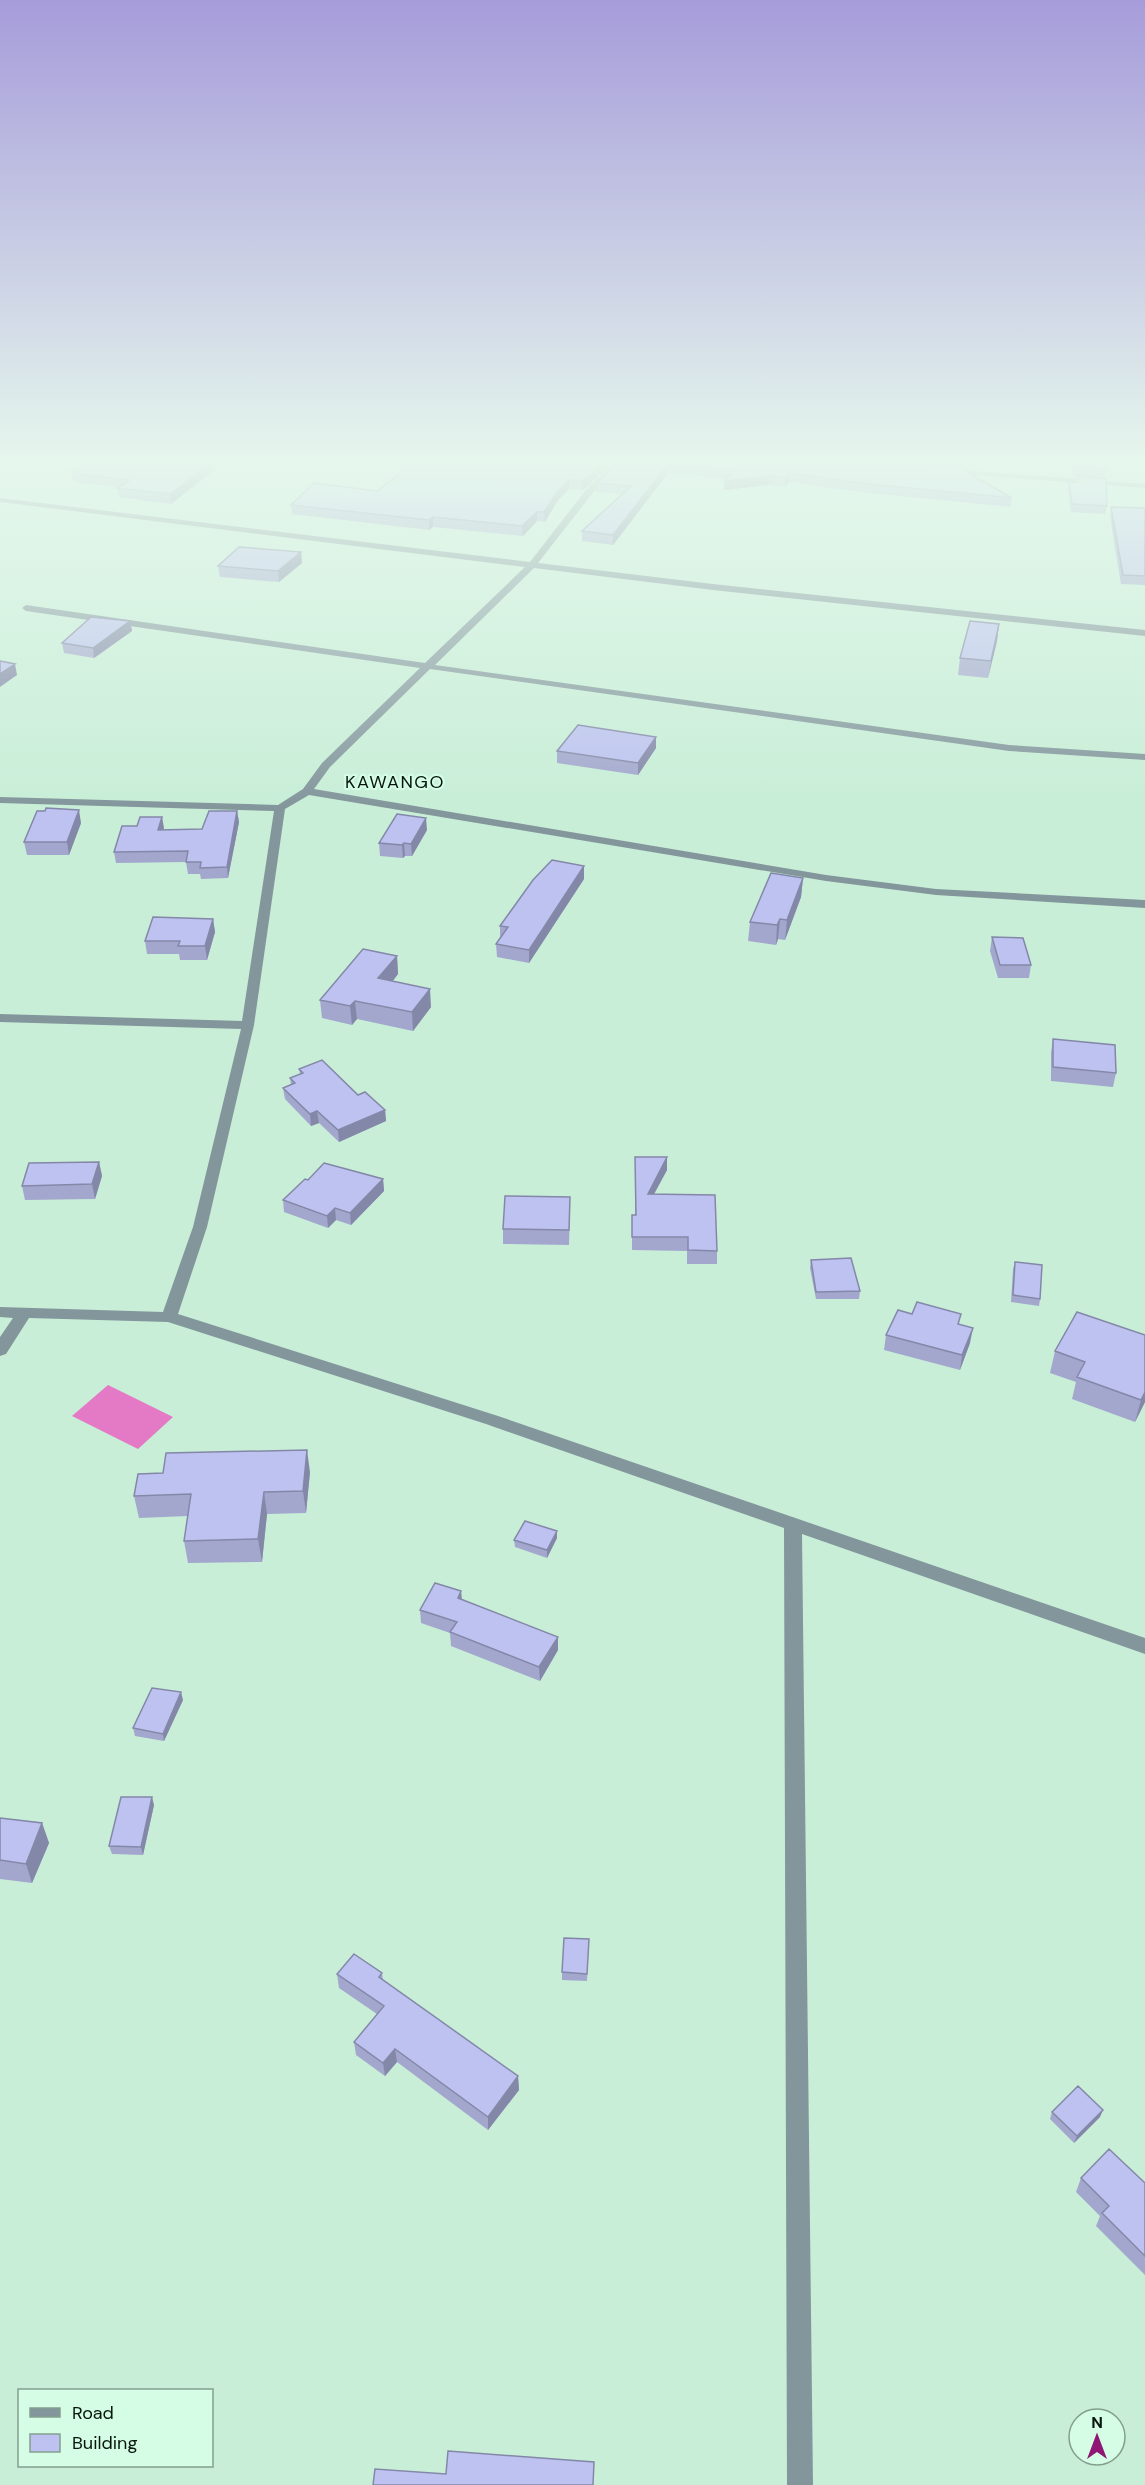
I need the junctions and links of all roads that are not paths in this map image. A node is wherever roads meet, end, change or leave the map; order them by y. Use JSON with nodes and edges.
{"nodes":[{"id":1,"x":521,"y":576,"type":"edge"},
{"id":2,"x":624,"y":576,"type":"edge"},
{"id":3,"x":26,"y":608,"type":"dead end"},
{"id":4,"x":1145,"y":633,"type":"edge"},
{"id":5,"x":427,"y":666,"type":"junction"},
{"id":6,"x":1145,"y":756,"type":"edge"},
{"id":7,"x":307,"y":791,"type":"junction"},
{"id":8,"x":0,"y":800,"type":"edge"},
{"id":9,"x":280,"y":808,"type":"junction"},
{"id":10,"x":1145,"y":904,"type":"edge"},
{"id":11,"x":0,"y":1018,"type":"edge"},
{"id":12,"x":248,"y":1025,"type":"junction"},
{"id":13,"x":0,"y":1312,"type":"edge"},
{"id":14,"x":24,"y":1313,"type":"junction"},
{"id":15,"x":169,"y":1317,"type":"junction"},
{"id":16,"x":0,"y":1350,"type":"edge"},
{"id":17,"x":793,"y":1525,"type":"junction"},
{"id":18,"x":1145,"y":1646,"type":"edge"},
{"id":19,"x":800,"y":2485,"type":"edge"}],
"edges":[{"from":1,"to":5,"type":"street"},
{"from":2,"to":4,"type":"street"},
{"from":3,"to":5,"type":"street"},
{"from":5,"to":6,"type":"street"},
{"from":5,"to":7,"type":"street"},
{"from":7,"to":9,"type":"street"},
{"from":7,"to":10,"type":"street"},
{"from":8,"to":9,"type":"street"},
{"from":9,"to":12,"type":"street"},
{"from":11,"to":12,"type":"street"},
{"from":12,"to":15,"type":"street"},
{"from":13,"to":14,"type":"street"},
{"from":14,"to":15,"type":"street"},
{"from":14,"to":16,"type":"street"},
{"from":15,"to":17,"type":"street"},
{"from":17,"to":18,"type":"street"},
{"from":17,"to":19,"type":"street"}]}
